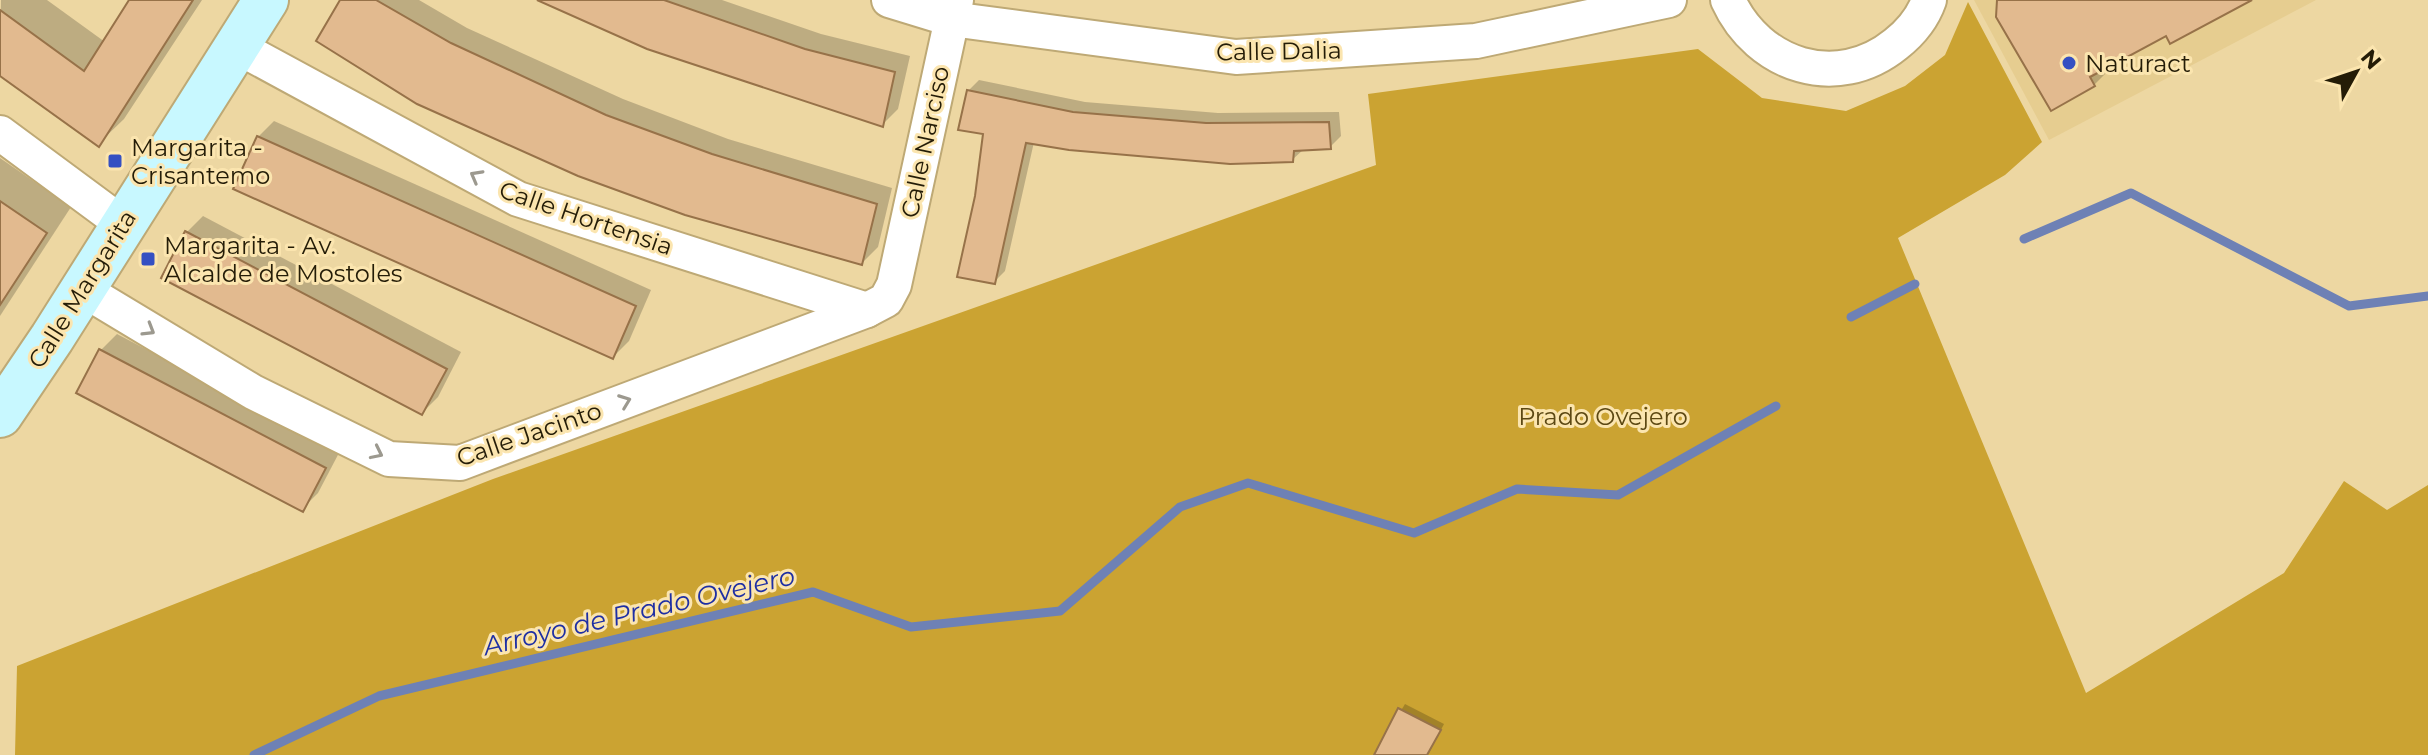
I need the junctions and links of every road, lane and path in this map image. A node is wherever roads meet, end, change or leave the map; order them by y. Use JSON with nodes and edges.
{"nodes":[{"id":1,"x":266,"y":0,"type":"edge"},
{"id":2,"x":889,"y":0,"type":"edge"},
{"id":3,"x":1669,"y":0,"type":"edge"},
{"id":4,"x":1728,"y":0,"type":"edge"},
{"id":5,"x":1929,"y":0,"type":"edge"},
{"id":6,"x":954,"y":9,"type":"edge"},
{"id":7,"x":236,"y":46,"type":"junction"},
{"id":8,"x":0,"y":133,"type":"edge"},
{"id":9,"x":123,"y":224,"type":"junction"},
{"id":10,"x":728,"y":266,"type":"junction"},
{"id":11,"x":894,"y":285,"type":"joint"},
{"id":12,"x":82,"y":289,"type":"junction"},
{"id":13,"x":867,"y":310,"type":"junction"},
{"id":14,"x":766,"y":348,"type":"junction"},
{"id":15,"x":0,"y":415,"type":"edge"}],
"edges":[{"from":1,"to":7,"type":"street","name":"Calle Margarita"},
{"from":2,"to":6,"type":"street","name":"Calle Dalia"},
{"from":3,"to":6,"type":"street","name":"Calle Dalia"},
{"from":4,"to":5,"type":"street"},
{"from":6,"to":11,"type":"street","name":"Calle Narciso"},
{"from":7,"to":9,"type":"street","name":"Calle Margarita"},
{"from":10,"to":7,"type":"street","name":"Calle Hortensia","one_way":true},
{"from":8,"to":9,"type":"street"},
{"from":9,"to":12,"type":"street","name":"Calle Margarita"},
{"from":10,"to":13,"type":"street","name":"Calle Hortensia"},
{"from":10,"to":14,"type":"street"},
{"from":11,"to":13,"type":"street","name":"Calle Jacinto"},
{"from":12,"to":14,"type":"street","name":"Calle Jacinto","one_way":true},
{"from":12,"to":15,"type":"street","name":"Calle Margarita"},
{"from":13,"to":14,"type":"street","name":"Calle Jacinto"}]}
